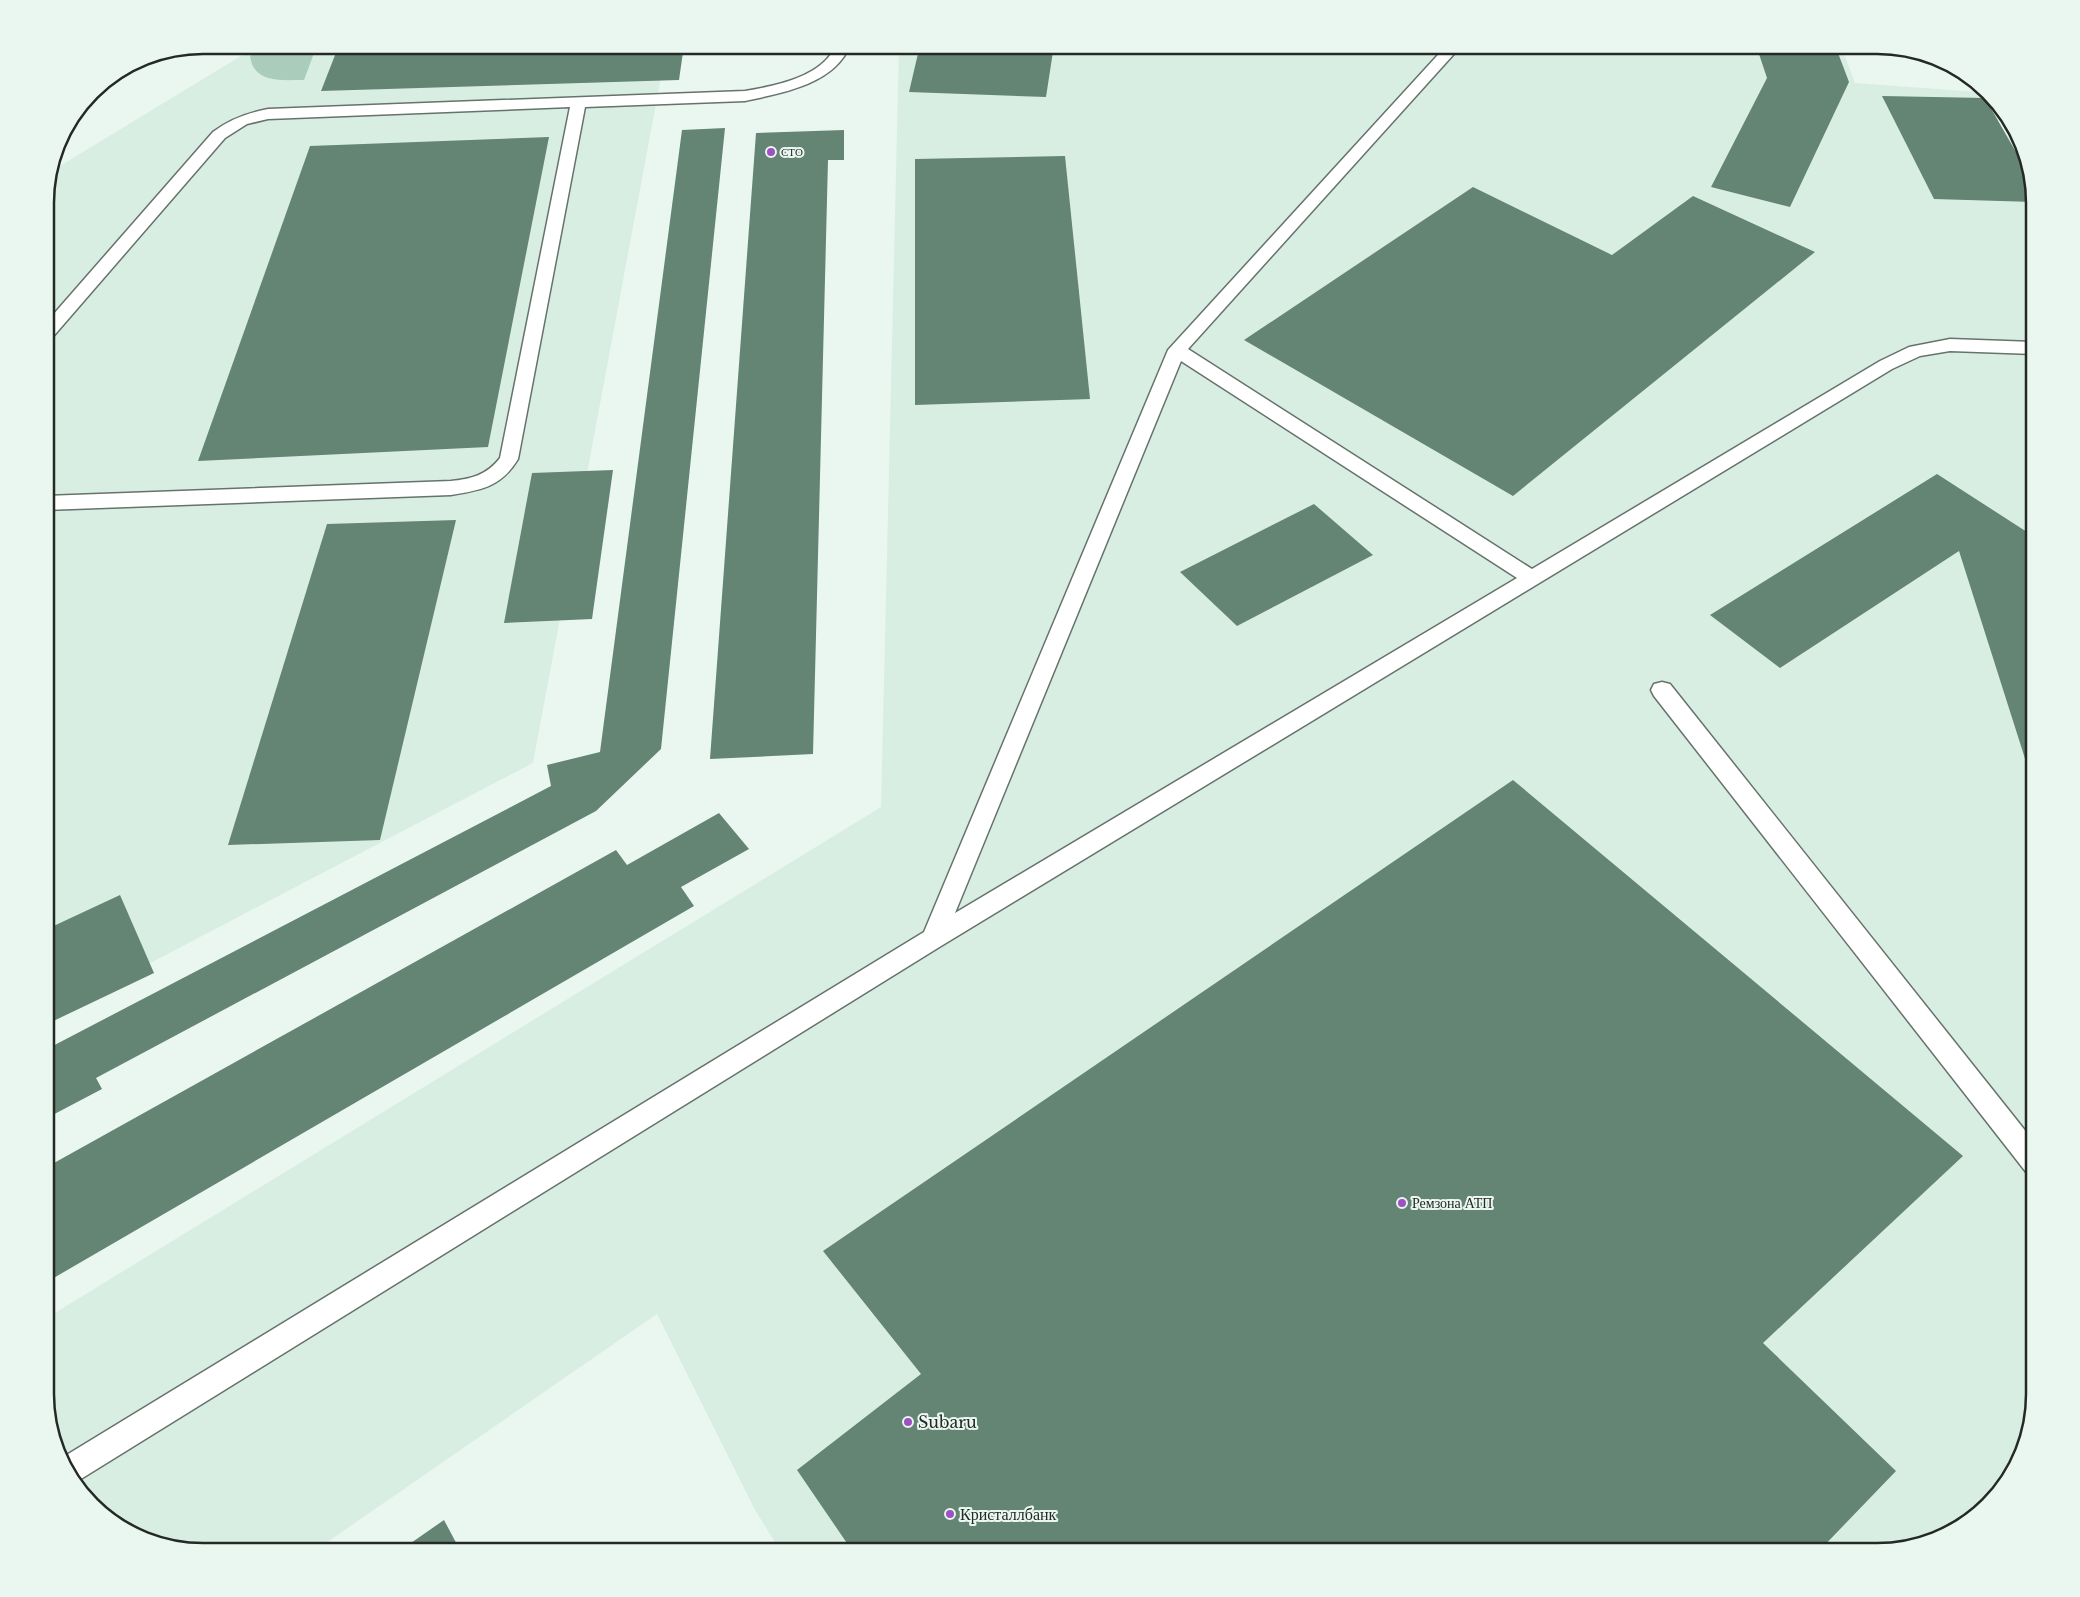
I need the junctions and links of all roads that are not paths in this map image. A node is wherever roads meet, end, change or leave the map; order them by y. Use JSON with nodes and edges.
{"nodes":[{"id":1,"x":838,"y":54,"type":"edge"},
{"id":2,"x":1447,"y":54,"type":"edge"},
{"id":3,"x":578,"y":103,"type":"junction"},
{"id":4,"x":54,"y":325,"type":"edge"},
{"id":5,"x":2026,"y":348,"type":"edge"},
{"id":6,"x":1177,"y":350,"type":"junction"},
{"id":7,"x":54,"y":503,"type":"edge"},
{"id":8,"x":1532,"y":578,"type":"junction"},
{"id":9,"x":1662,"y":690,"type":"dead end"},
{"id":10,"x":933,"y":939,"type":"junction"},
{"id":11,"x":2026,"y":1152,"type":"edge"},
{"id":12,"x":73,"y":1467,"type":"edge"}],
"edges":[{"from":1,"to":3,"type":"lane"},
{"from":2,"to":6,"type":"lane"},
{"from":3,"to":4,"type":"lane"},
{"from":3,"to":7,"type":"lane"},
{"from":5,"to":8,"type":"lane"},
{"from":6,"to":8,"type":"lane"},
{"from":6,"to":10,"type":"lane"},
{"from":8,"to":10,"type":"lane"},
{"from":9,"to":11,"type":"lane"},
{"from":10,"to":12,"type":"lane"}]}
